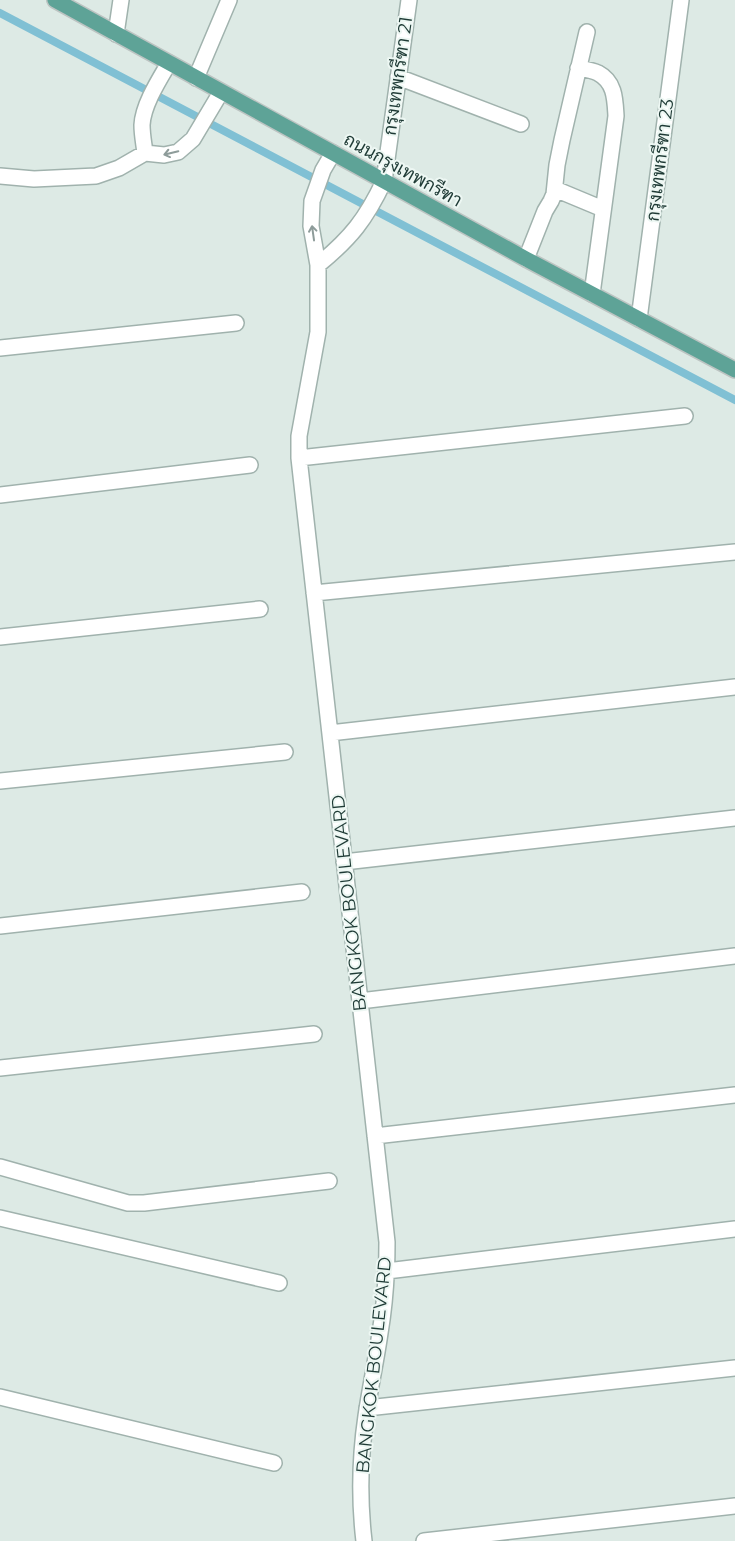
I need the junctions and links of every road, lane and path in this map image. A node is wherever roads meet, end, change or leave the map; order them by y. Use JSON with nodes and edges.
{"nodes":[{"id":1,"x":121,"y":0,"type":"edge"},
{"id":2,"x":229,"y":0,"type":"edge"},
{"id":3,"x":409,"y":0,"type":"edge"},
{"id":4,"x":681,"y":0,"type":"edge"},
{"id":5,"x":63,"y":2,"type":"edge"},
{"id":6,"x":587,"y":32,"type":"dead end"},
{"id":7,"x":116,"y":34,"type":"junction"},
{"id":8,"x":169,"y":63,"type":"junction"},
{"id":9,"x":578,"y":68,"type":"junction"},
{"id":10,"x":398,"y":77,"type":"junction"},
{"id":11,"x":196,"y":78,"type":"junction"},
{"id":12,"x":221,"y":92,"type":"junction"},
{"id":13,"x":521,"y":124,"type":"dead end"},
{"id":14,"x":145,"y":153,"type":"junction"},
{"id":15,"x":333,"y":153,"type":"junction"},
{"id":16,"x":0,"y":176,"type":"edge"},
{"id":17,"x":384,"y":181,"type":"junction"},
{"id":18,"x":554,"y":189,"type":"junction"},
{"id":19,"x":603,"y":209,"type":"junction"},
{"id":20,"x":526,"y":259,"type":"junction"},
{"id":21,"x":318,"y":265,"type":"junction"},
{"id":22,"x":592,"y":294,"type":"junction"},
{"id":23,"x":639,"y":319,"type":"junction"},
{"id":24,"x":236,"y":323,"type":"dead end"},
{"id":25,"x":0,"y":348,"type":"edge"},
{"id":26,"x":735,"y":370,"type":"edge"},
{"id":27,"x":685,"y":416,"type":"dead end"},
{"id":28,"x":299,"y":458,"type":"junction"},
{"id":29,"x":250,"y":465,"type":"dead end"},
{"id":30,"x":0,"y":495,"type":"edge"},
{"id":31,"x":735,"y":552,"type":"edge"},
{"id":32,"x":314,"y":593,"type":"junction"},
{"id":33,"x":260,"y":609,"type":"dead end"},
{"id":34,"x":0,"y":637,"type":"edge"},
{"id":35,"x":735,"y":687,"type":"edge"},
{"id":36,"x":330,"y":732,"type":"junction"},
{"id":37,"x":284,"y":752,"type":"dead end"},
{"id":38,"x":0,"y":781,"type":"edge"},
{"id":39,"x":735,"y":818,"type":"edge"},
{"id":40,"x":344,"y":862,"type":"junction"},
{"id":41,"x":302,"y":892,"type":"dead end"},
{"id":42,"x":0,"y":926,"type":"edge"},
{"id":43,"x":735,"y":956,"type":"edge"},
{"id":44,"x":360,"y":1001,"type":"junction"},
{"id":45,"x":314,"y":1034,"type":"dead end"},
{"id":46,"x":0,"y":1068,"type":"edge"},
{"id":47,"x":735,"y":1095,"type":"edge"},
{"id":48,"x":375,"y":1136,"type":"junction"},
{"id":49,"x":0,"y":1167,"type":"edge"},
{"id":50,"x":329,"y":1181,"type":"dead end"},
{"id":51,"x":0,"y":1218,"type":"edge"},
{"id":52,"x":735,"y":1229,"type":"edge"},
{"id":53,"x":387,"y":1271,"type":"junction"},
{"id":54,"x":279,"y":1283,"type":"dead end"},
{"id":55,"x":735,"y":1368,"type":"edge"},
{"id":56,"x":0,"y":1397,"type":"edge"},
{"id":57,"x":367,"y":1408,"type":"junction"},
{"id":58,"x":274,"y":1463,"type":"dead end"},
{"id":59,"x":735,"y":1506,"type":"edge"},
{"id":60,"x":364,"y":1541,"type":"edge"},
{"id":61,"x":424,"y":1541,"type":"edge"}],
"edges":[{"from":1,"to":7,"type":"street"},
{"from":2,"to":11,"type":"street"},
{"from":3,"to":10,"type":"street","name":"กรุงเทพกรีฑา 21"},
{"from":4,"to":23,"type":"street","name":"กรุงเทพกรีฑา 23"},
{"from":5,"to":7,"type":"main road","name":"ถนนกรุงเทพกรีฑา"},
{"from":6,"to":9,"type":"street"},
{"from":7,"to":8,"type":"main road","name":"ถนนกรุงเทพกรีฑา"},
{"from":8,"to":11,"type":"main road","name":"ถนนกรุงเทพกรีฑา"},
{"from":8,"to":14,"type":"street"},
{"from":9,"to":18,"type":"street"},
{"from":9,"to":19,"type":"street"},
{"from":10,"to":13,"type":"street"},
{"from":10,"to":17,"type":"street","name":"กรุงเทพกรีฑา 21"},
{"from":11,"to":12,"type":"main road","name":"ถนนกรุงเทพกรีฑา"},
{"from":12,"to":14,"type":"street","one_way":true},
{"from":12,"to":15,"type":"main road","name":"ถนนกรุงเทพกรีฑา"},
{"from":14,"to":16,"type":"street"},
{"from":15,"to":17,"type":"main road","name":"ถนนกรุงเทพกรีฑา"},
{"from":21,"to":15,"type":"street","name":"BANGKOK BOULEVARD","one_way":true},
{"from":17,"to":20,"type":"main road","name":"ถนนกรุงเทพกรีฑา"},
{"from":17,"to":21,"type":"street"},
{"from":18,"to":19,"type":"street"},
{"from":18,"to":20,"type":"street"},
{"from":19,"to":22,"type":"street"},
{"from":20,"to":22,"type":"main road","name":"ถนนกรุงเทพกรีฑา"},
{"from":21,"to":28,"type":"street","name":"BANGKOK BOULEVARD"},
{"from":22,"to":23,"type":"main road","name":"ถนนกรุงเทพกรีฑา"},
{"from":23,"to":26,"type":"main road","name":"ถนนกรุงเทพกรีฑา"},
{"from":24,"to":25,"type":"street"},
{"from":27,"to":28,"type":"street"},
{"from":28,"to":32,"type":"street","name":"BANGKOK BOULEVARD"},
{"from":29,"to":30,"type":"street"},
{"from":31,"to":32,"type":"street"},
{"from":32,"to":36,"type":"street","name":"BANGKOK BOULEVARD"},
{"from":33,"to":34,"type":"street"},
{"from":35,"to":36,"type":"street"},
{"from":36,"to":40,"type":"street","name":"BANGKOK BOULEVARD"},
{"from":37,"to":38,"type":"street"},
{"from":39,"to":40,"type":"street"},
{"from":40,"to":44,"type":"street","name":"BANGKOK BOULEVARD"},
{"from":41,"to":42,"type":"street"},
{"from":43,"to":44,"type":"street"},
{"from":44,"to":48,"type":"street","name":"BANGKOK BOULEVARD"},
{"from":45,"to":46,"type":"street"},
{"from":47,"to":48,"type":"street"},
{"from":48,"to":53,"type":"street","name":"BANGKOK BOULEVARD"},
{"from":49,"to":50,"type":"street"},
{"from":51,"to":54,"type":"street"},
{"from":52,"to":53,"type":"street"},
{"from":53,"to":57,"type":"street","name":"BANGKOK BOULEVARD"},
{"from":55,"to":57,"type":"street"},
{"from":56,"to":58,"type":"street"},
{"from":57,"to":60,"type":"street","name":"BANGKOK BOULEVARD"},
{"from":59,"to":61,"type":"street"}]}
